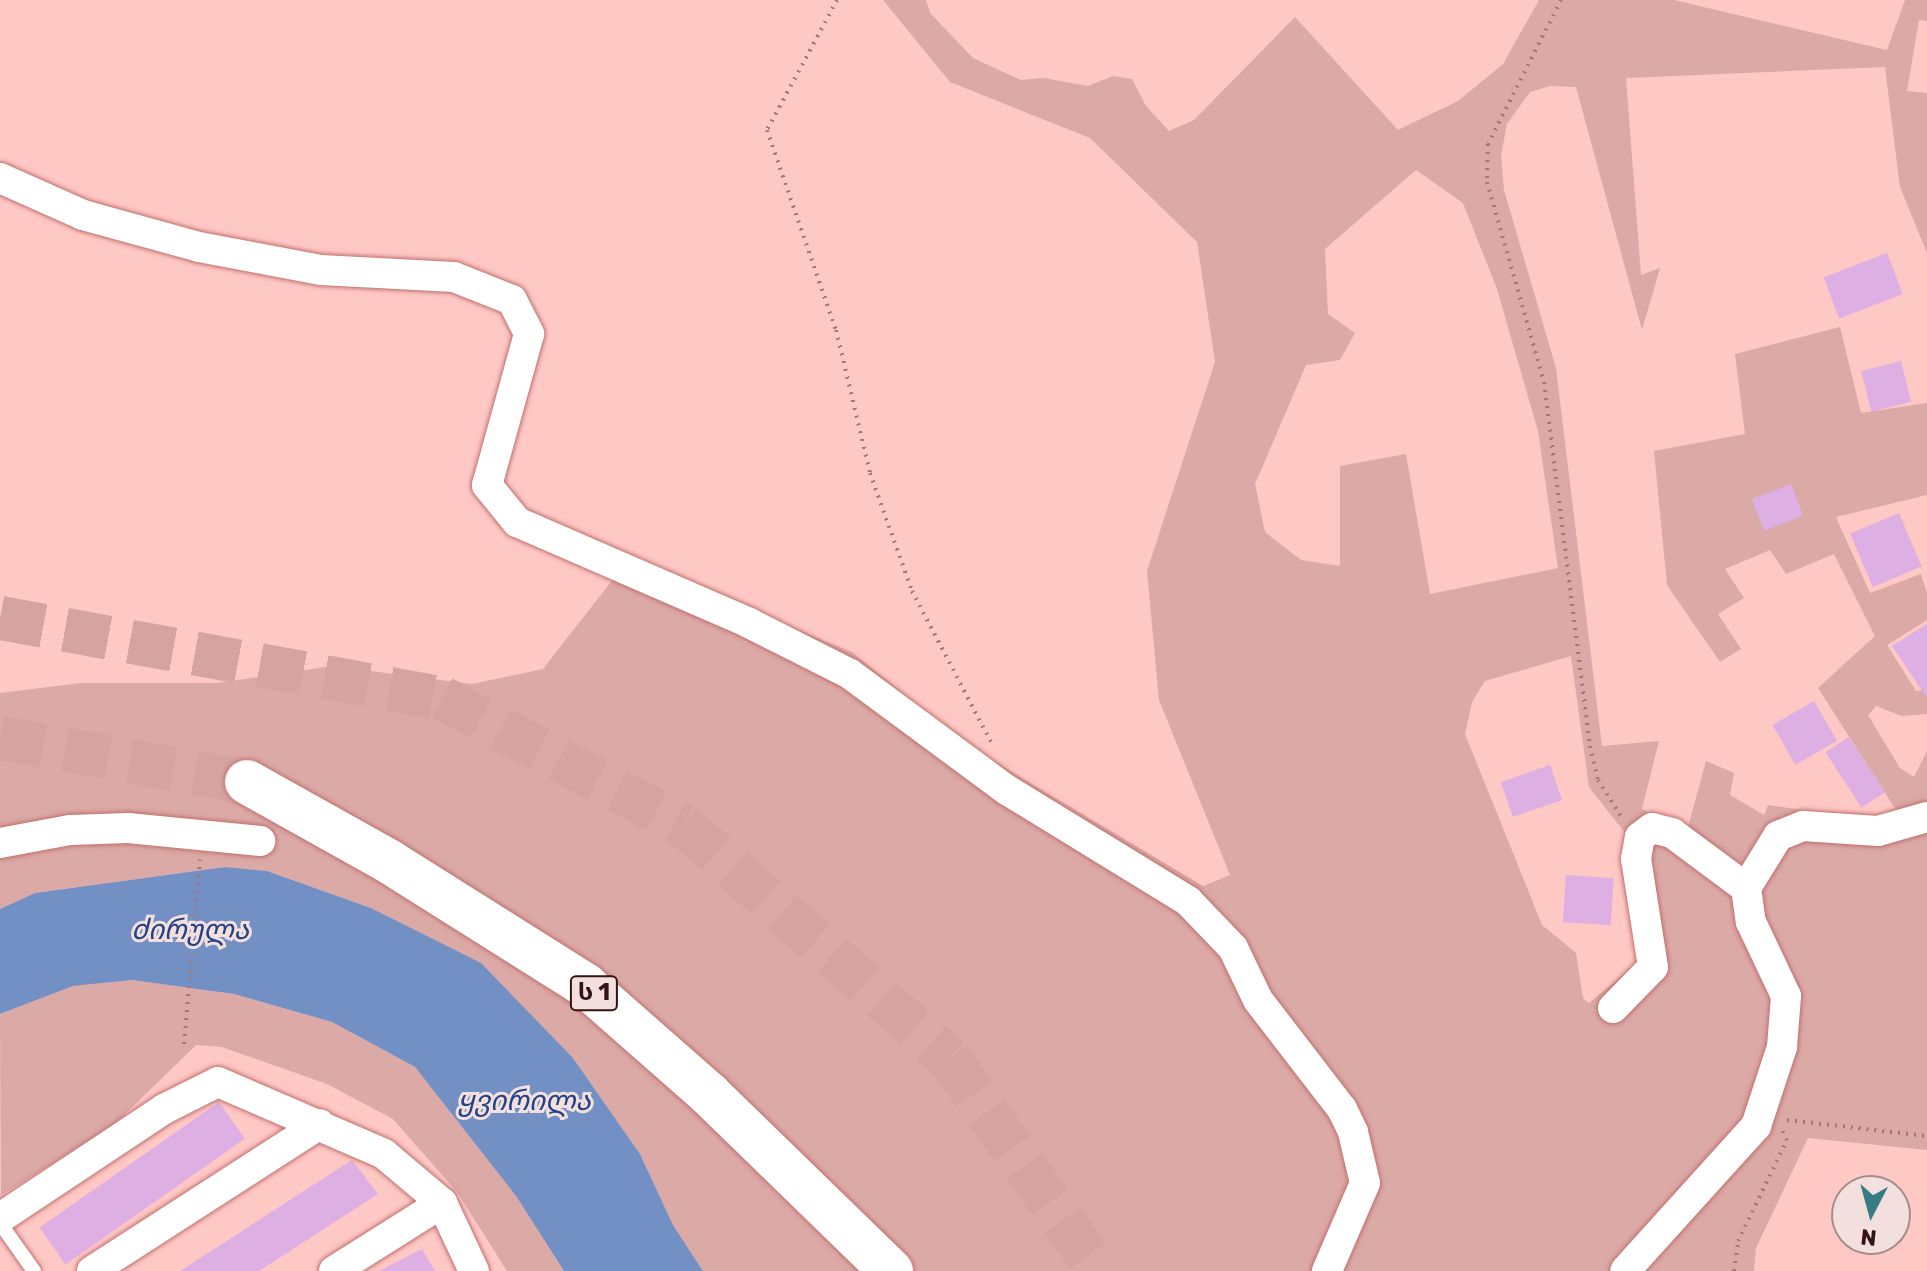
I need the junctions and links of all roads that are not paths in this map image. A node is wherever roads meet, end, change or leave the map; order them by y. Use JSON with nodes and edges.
{"nodes":[{"id":1,"x":0,"y":178,"type":"edge"},
{"id":2,"x":247,"y":782,"type":"tunnel mouth"},
{"id":3,"x":1927,"y":817,"type":"edge"},
{"id":4,"x":260,"y":841,"type":"dead end"},
{"id":5,"x":0,"y":843,"type":"edge"},
{"id":6,"x":1746,"y":888,"type":"junction"},
{"id":7,"x":1613,"y":1008,"type":"dead end"},
{"id":8,"x":320,"y":1124,"type":"junction"},
{"id":9,"x":442,"y":1203,"type":"junction"},
{"id":10,"x":0,"y":1220,"type":"edge"},
{"id":11,"x":1657,"y":1234,"type":"junction"},
{"id":12,"x":34,"y":1271,"type":"edge"},
{"id":13,"x":92,"y":1271,"type":"edge"},
{"id":14,"x":334,"y":1271,"type":"edge"},
{"id":15,"x":474,"y":1271,"type":"edge"},
{"id":16,"x":891,"y":1271,"type":"edge"},
{"id":17,"x":1327,"y":1271,"type":"edge"},
{"id":18,"x":1625,"y":1271,"type":"edge"},
{"id":19,"x":1650,"y":1271,"type":"edge"}],
"edges":[{"from":1,"to":17,"type":"street"},
{"from":2,"to":16,"type":"highway","number":"ს 1"},
{"from":3,"to":6,"type":"street"},
{"from":4,"to":5,"type":"street"},
{"from":6,"to":7,"type":"street"},
{"from":6,"to":11,"type":"street"},
{"from":8,"to":9,"type":"street"},
{"from":8,"to":10,"type":"street"},
{"from":8,"to":13,"type":"street"},
{"from":9,"to":14,"type":"street"},
{"from":9,"to":15,"type":"street"},
{"from":10,"to":12,"type":"lane"},
{"from":11,"to":18,"type":"street"},
{"from":11,"to":19,"type":"street"}]}
